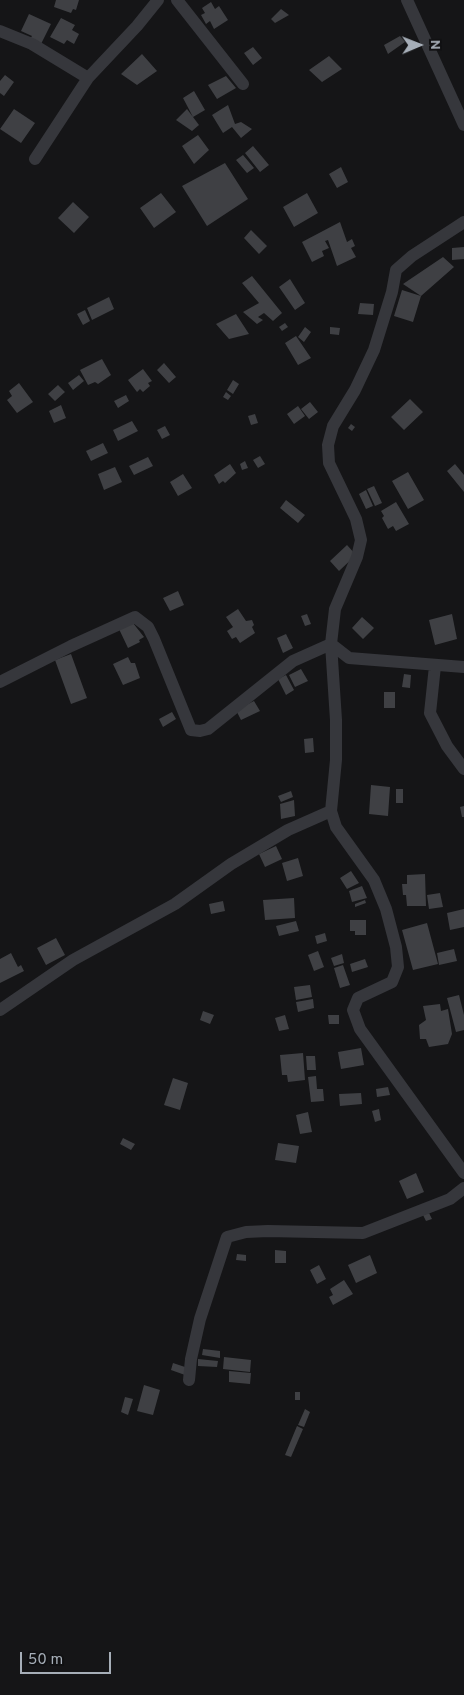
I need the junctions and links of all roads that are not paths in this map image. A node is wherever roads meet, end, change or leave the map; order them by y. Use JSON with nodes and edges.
{"nodes":[{"id":1,"x":158,"y":0,"type":"edge"},
{"id":2,"x":177,"y":0,"type":"edge"},
{"id":3,"x":406,"y":0,"type":"edge"},
{"id":4,"x":0,"y":31,"type":"edge"},
{"id":5,"x":88,"y":78,"type":"junction"},
{"id":6,"x":243,"y":84,"type":"dead end"},
{"id":7,"x":464,"y":125,"type":"edge"},
{"id":8,"x":35,"y":159,"type":"dead end"},
{"id":9,"x":464,"y":222,"type":"edge"},
{"id":10,"x":331,"y":644,"type":"junction"},
{"id":11,"x":435,"y":666,"type":"junction"},
{"id":12,"x":464,"y":667,"type":"edge"},
{"id":13,"x":0,"y":682,"type":"edge"},
{"id":14,"x":464,"y":769,"type":"edge"},
{"id":15,"x":332,"y":811,"type":"junction"},
{"id":16,"x":0,"y":1010,"type":"edge"},
{"id":17,"x":464,"y":1173,"type":"edge"},
{"id":18,"x":464,"y":1188,"type":"edge"},
{"id":19,"x":189,"y":1380,"type":"dead end"}],
"edges":[{"from":1,"to":5,"type":"street"},
{"from":2,"to":6,"type":"street"},
{"from":3,"to":7,"type":"street"},
{"from":4,"to":5,"type":"street"},
{"from":5,"to":8,"type":"street"},
{"from":9,"to":10,"type":"street"},
{"from":10,"to":11,"type":"street"},
{"from":10,"to":13,"type":"street"},
{"from":10,"to":15,"type":"street"},
{"from":11,"to":12,"type":"street"},
{"from":11,"to":14,"type":"street"},
{"from":15,"to":16,"type":"street"},
{"from":15,"to":17,"type":"street"},
{"from":18,"to":19,"type":"street"}]}
